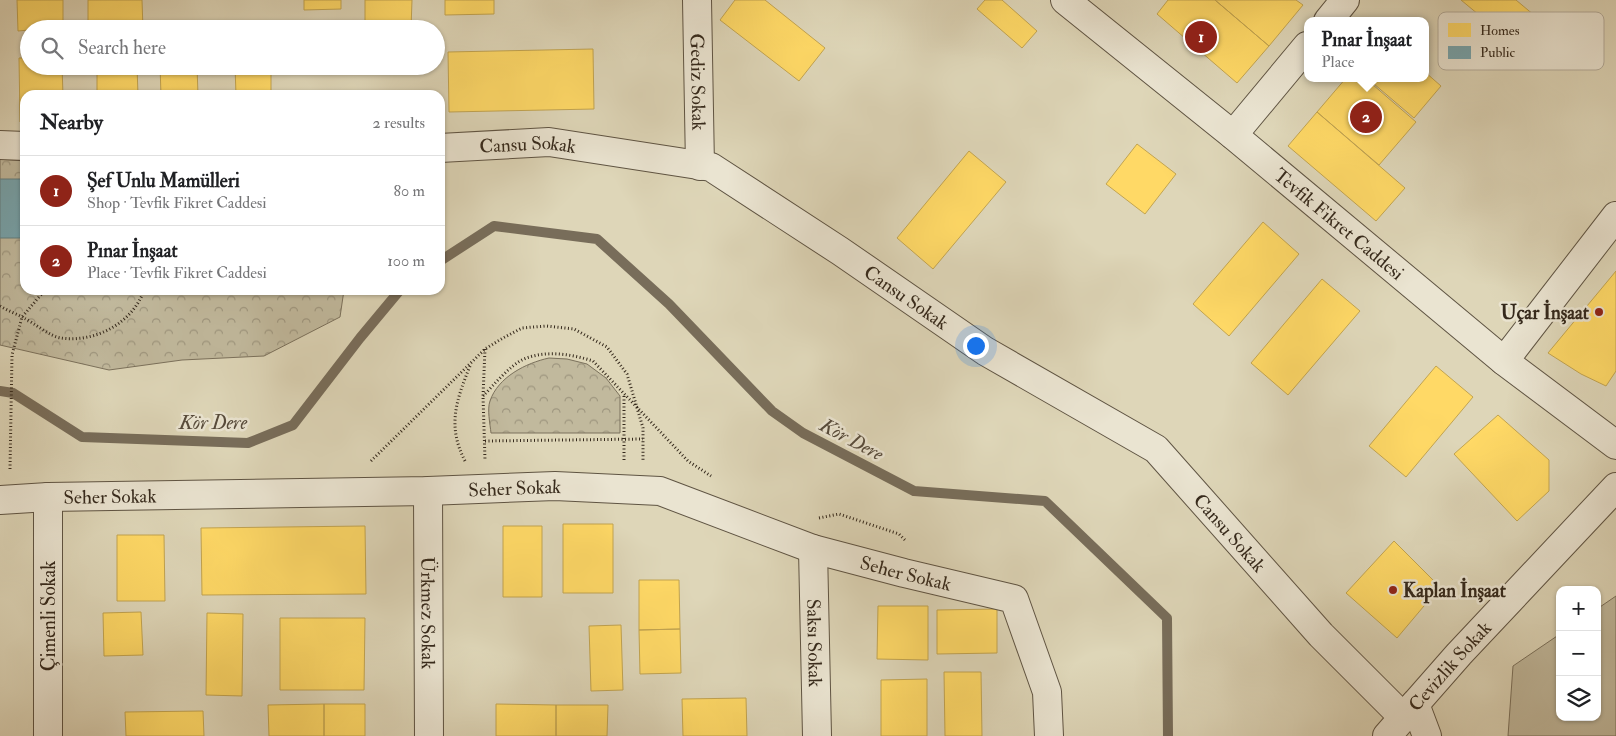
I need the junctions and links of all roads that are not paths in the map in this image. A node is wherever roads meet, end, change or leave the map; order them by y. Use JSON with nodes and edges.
{"nodes":[{"id":1,"x":697,"y":0,"type":"edge"},
{"id":2,"x":1065,"y":0,"type":"edge"},
{"id":3,"x":1345,"y":0,"type":"edge"},
{"id":4,"x":1331,"y":17,"type":"edge"},
{"id":5,"x":1304,"y":50,"type":"edge"},
{"id":6,"x":1234,"y":135,"type":"junction"},
{"id":7,"x":0,"y":145,"type":"edge"},
{"id":8,"x":20,"y":146,"type":"edge"},
{"id":9,"x":445,"y":148,"type":"edge"},
{"id":10,"x":700,"y":166,"type":"junction"},
{"id":11,"x":1616,"y":216,"type":"edge"},
{"id":12,"x":1504,"y":361,"type":"junction"},
{"id":13,"x":1616,"y":445,"type":"edge"},
{"id":14,"x":1616,"y":487,"type":"edge"},
{"id":15,"x":428,"y":491,"type":"junction"},
{"id":16,"x":48,"y":497,"type":"junction"},
{"id":17,"x":0,"y":500,"type":"edge"},
{"id":18,"x":813,"y":549,"type":"junction"},
{"id":19,"x":1397,"y":725,"type":"edge"},
{"id":20,"x":48,"y":736,"type":"edge"},
{"id":21,"x":428,"y":736,"type":"edge"},
{"id":22,"x":816,"y":736,"type":"edge"},
{"id":23,"x":1049,"y":736,"type":"edge"},
{"id":24,"x":1427,"y":736,"type":"edge"}],
"edges":[{"from":1,"to":10,"type":"street","name":"Gediz Sokak"},
{"from":2,"to":6,"type":"street","name":"Tevfik Fikret Caddesi"},
{"from":3,"to":4,"type":"street"},
{"from":5,"to":6,"type":"street"},
{"from":6,"to":12,"type":"street","name":"Tevfik Fikret Caddesi"},
{"from":7,"to":8,"type":"street"},
{"from":9,"to":10,"type":"street","name":"Cansu Sokak"},
{"from":10,"to":19,"type":"street","name":"Cansu Sokak"},
{"from":11,"to":12,"type":"street"},
{"from":12,"to":13,"type":"street","name":"Tevfik Fikret Caddesi"},
{"from":14,"to":19,"type":"street","name":"Cevizlik Sokak"},
{"from":15,"to":16,"type":"street","name":"Seher Sokak"},
{"from":15,"to":18,"type":"street","name":"Seher Sokak"},
{"from":15,"to":21,"type":"street","name":"Ürkmez Sokak"},
{"from":16,"to":17,"type":"street","name":"Seher Sokak"},
{"from":16,"to":20,"type":"street","name":"Çimenli Sokak"},
{"from":18,"to":22,"type":"street","name":"Saksı Sokak"},
{"from":18,"to":23,"type":"street","name":"Seher Sokak"},
{"from":19,"to":24,"type":"street"}]}
